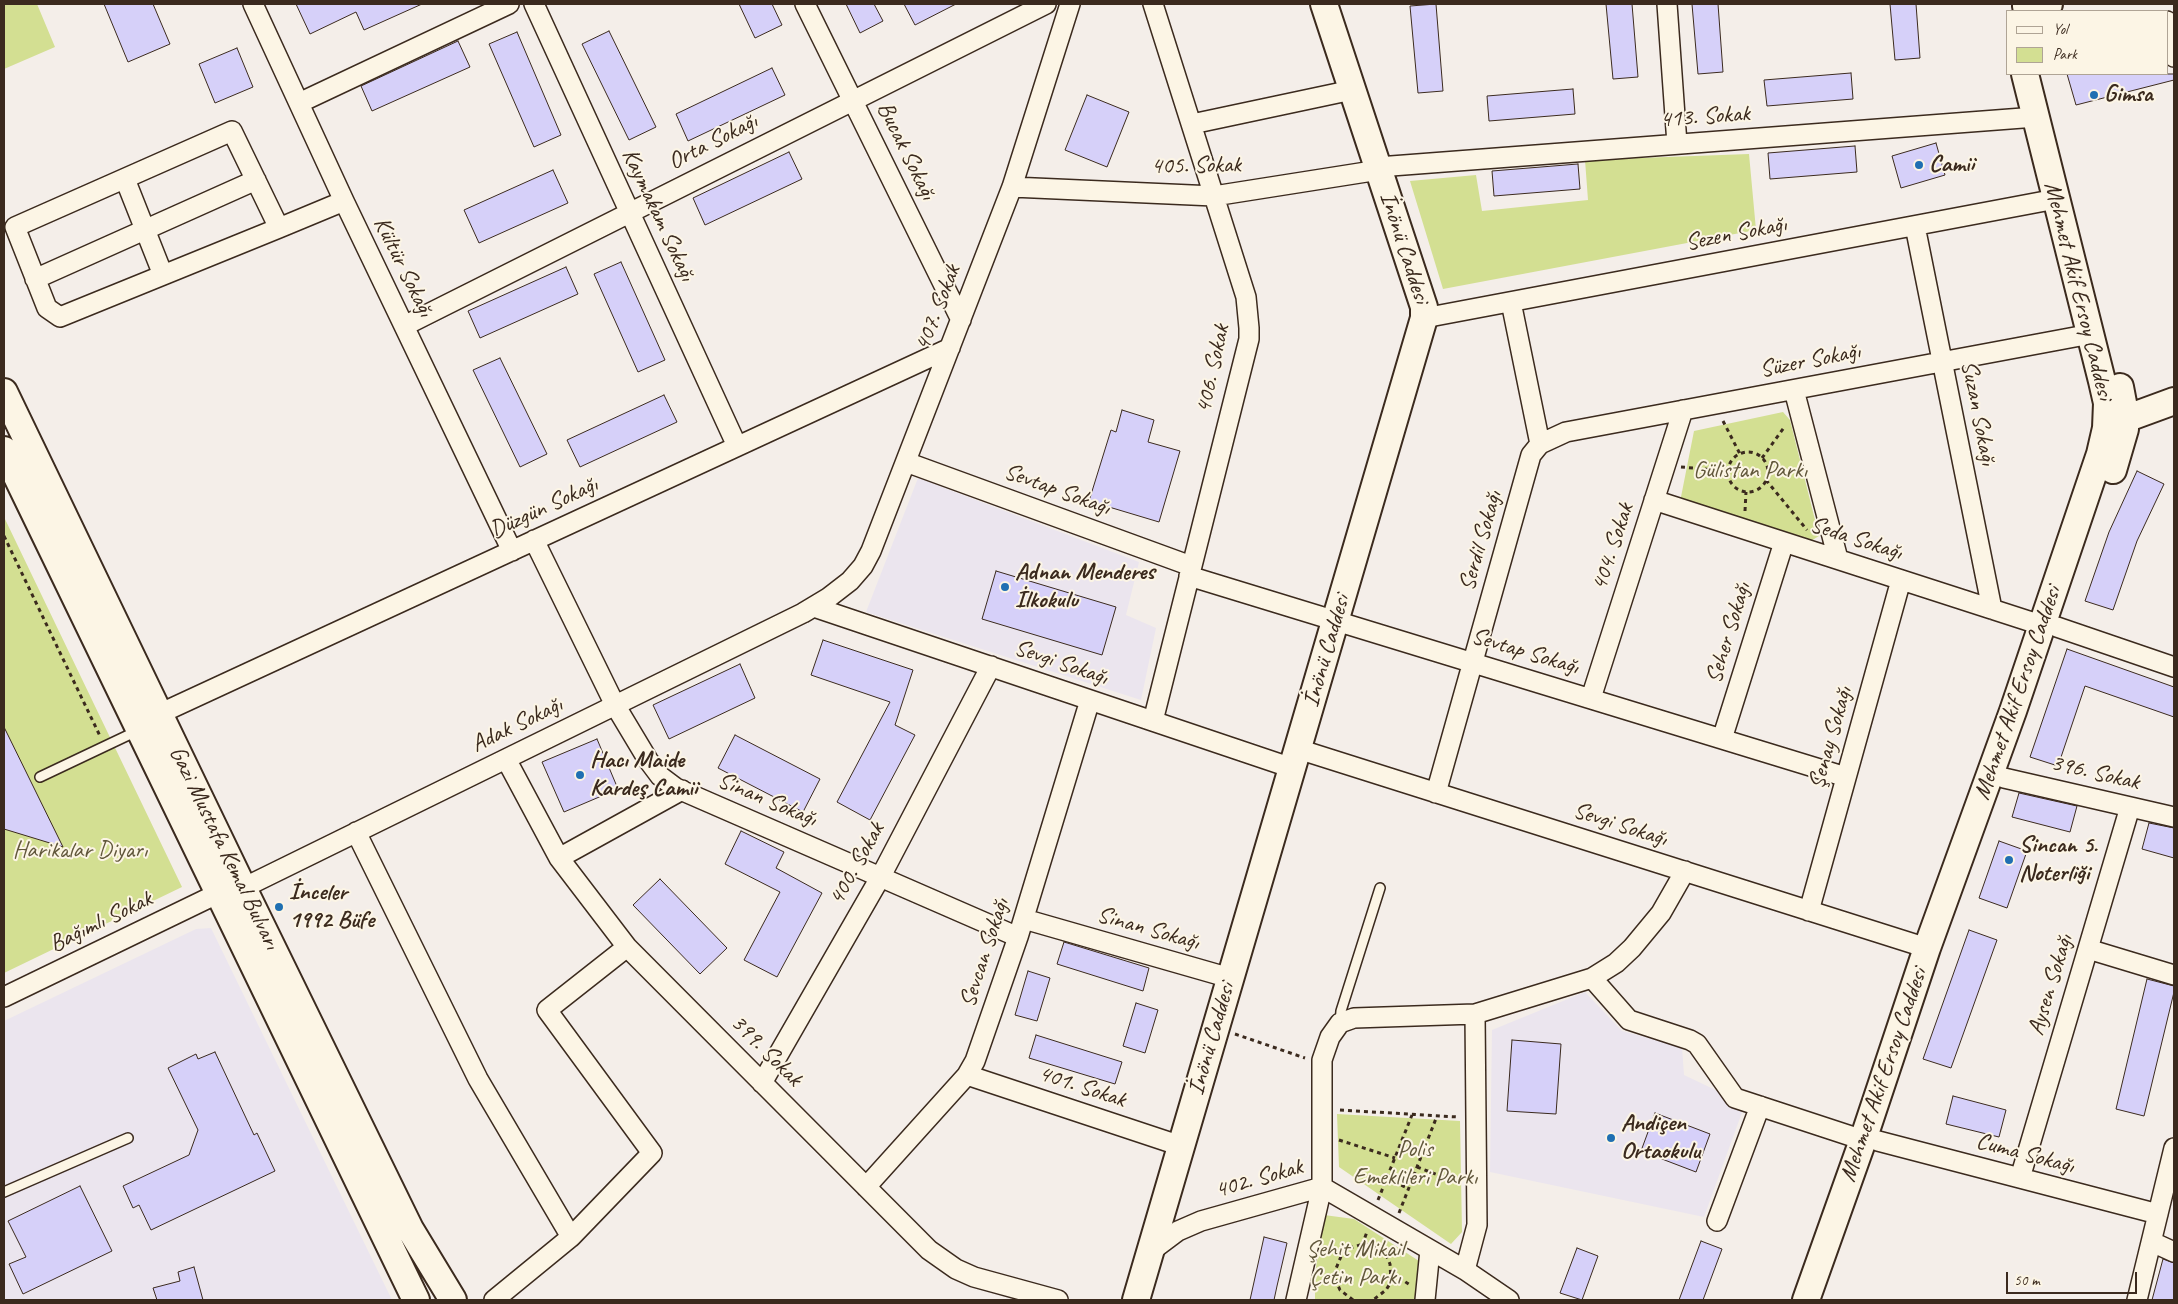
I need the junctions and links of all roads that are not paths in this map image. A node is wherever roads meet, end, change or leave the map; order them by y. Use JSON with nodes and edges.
{"nodes":[{"id":1,"x":253,"y":4,"type":"edge"},
{"id":2,"x":509,"y":4,"type":"edge"},
{"id":3,"x":534,"y":4,"type":"edge"},
{"id":4,"x":805,"y":4,"type":"edge"},
{"id":5,"x":1046,"y":4,"type":"edge"},
{"id":6,"x":1070,"y":4,"type":"edge"},
{"id":7,"x":1153,"y":4,"type":"edge"},
{"id":8,"x":1324,"y":4,"type":"edge"},
{"id":9,"x":1667,"y":4,"type":"edge"},
{"id":10,"x":2168,"y":26,"type":"edge"},
{"id":11,"x":2174,"y":57,"type":"edge"},
{"id":12,"x":2025,"y":75,"type":"edge"},
{"id":13,"x":2043,"y":75,"type":"edge"},
{"id":14,"x":1352,"y":90,"type":"junction"},
{"id":15,"x":853,"y":100,"type":"junction"},
{"id":16,"x":299,"y":104,"type":"junction"},
{"id":17,"x":2036,"y":118,"type":"junction"},
{"id":18,"x":1192,"y":124,"type":"junction"},
{"id":19,"x":1677,"y":144,"type":"junction"},
{"id":20,"x":1378,"y":168,"type":"junction"},
{"id":21,"x":125,"y":179,"type":"junction"},
{"id":22,"x":256,"y":180,"type":"junction"},
{"id":23,"x":1012,"y":187,"type":"junction"},
{"id":24,"x":1214,"y":196,"type":"junction"},
{"id":25,"x":2056,"y":199,"type":"junction"},
{"id":26,"x":344,"y":201,"type":"junction"},
{"id":27,"x":630,"y":212,"type":"junction"},
{"id":28,"x":1915,"y":226,"type":"junction"},
{"id":29,"x":279,"y":228,"type":"junction"},
{"id":30,"x":146,"y":230,"type":"junction"},
{"id":31,"x":163,"y":275,"type":"junction"},
{"id":32,"x":35,"y":279,"type":"junction"},
{"id":33,"x":1511,"y":302,"type":"junction"},
{"id":34,"x":1424,"y":318,"type":"junction"},
{"id":35,"x":961,"y":320,"type":"junction"},
{"id":36,"x":404,"y":326,"type":"junction"},
{"id":37,"x":2091,"y":334,"type":"junction"},
{"id":38,"x":950,"y":348,"type":"junction"},
{"id":39,"x":1942,"y":362,"type":"junction"},
{"id":40,"x":1794,"y":390,"type":"junction"},
{"id":41,"x":4,"y":392,"type":"edge"},
{"id":42,"x":2174,"y":401,"type":"edge"},
{"id":43,"x":1683,"y":410,"type":"junction"},
{"id":44,"x":2116,"y":420,"type":"junction"},
{"id":45,"x":1540,"y":444,"type":"junction"},
{"id":46,"x":737,"y":446,"type":"junction"},
{"id":47,"x":4,"y":450,"type":"edge"},
{"id":48,"x":906,"y":462,"type":"junction"},
{"id":49,"x":1654,"y":500,"type":"junction"},
{"id":50,"x":534,"y":540,"type":"junction"},
{"id":51,"x":1784,"y":542,"type":"junction"},
{"id":52,"x":512,"y":550,"type":"junction"},
{"id":53,"x":1833,"y":558,"type":"junction"},
{"id":54,"x":1190,"y":571,"type":"junction"},
{"id":55,"x":1901,"y":580,"type":"junction"},
{"id":56,"x":814,"y":606,"type":"junction"},
{"id":57,"x":1992,"y":609,"type":"junction"},
{"id":58,"x":1336,"y":620,"type":"junction"},
{"id":59,"x":2049,"y":626,"type":"junction"},
{"id":60,"x":1473,"y":662,"type":"junction"},
{"id":61,"x":991,"y":666,"type":"junction"},
{"id":62,"x":2174,"y":667,"type":"edge"},
{"id":63,"x":1590,"y":698,"type":"junction"},
{"id":64,"x":1090,"y":700,"type":"junction"},
{"id":65,"x":615,"y":705,"type":"junction"},
{"id":66,"x":1153,"y":721,"type":"junction"},
{"id":67,"x":149,"y":722,"type":"junction"},
{"id":68,"x":1722,"y":739,"type":"junction"},
{"id":69,"x":1295,"y":758,"type":"junction"},
{"id":70,"x":506,"y":759,"type":"junction"},
{"id":71,"x":1846,"y":777,"type":"junction"},
{"id":72,"x":40,"y":778,"type":"dead end"},
{"id":73,"x":2004,"y":778,"type":"junction"},
{"id":74,"x":682,"y":790,"type":"junction"},
{"id":75,"x":1436,"y":793,"type":"junction"},
{"id":76,"x":2130,"y":807,"type":"junction"},
{"id":77,"x":2174,"y":817,"type":"edge"},
{"id":78,"x":356,"y":832,"type":"junction"},
{"id":79,"x":559,"y":858,"type":"junction"},
{"id":80,"x":1685,"y":872,"type":"junction"},
{"id":81,"x":880,"y":876,"type":"junction"},
{"id":82,"x":1380,"y":888,"type":"dead end"},
{"id":83,"x":231,"y":891,"type":"junction"},
{"id":84,"x":1808,"y":911,"type":"junction"},
{"id":85,"x":1021,"y":928,"type":"junction"},
{"id":86,"x":627,"y":947,"type":"junction"},
{"id":87,"x":1927,"y":948,"type":"junction"},
{"id":88,"x":2088,"y":949,"type":"junction"},
{"id":89,"x":2174,"y":974,"type":"edge"},
{"id":90,"x":1230,"y":978,"type":"junction"},
{"id":91,"x":1592,"y":978,"type":"junction"},
{"id":92,"x":4,"y":997,"type":"edge"},
{"id":93,"x":1475,"y":1014,"type":"junction"},
{"id":94,"x":1340,"y":1023,"type":"junction"},
{"id":95,"x":967,"y":1075,"type":"junction"},
{"id":96,"x":762,"y":1083,"type":"junction"},
{"id":97,"x":1760,"y":1106,"type":"junction"},
{"id":98,"x":128,"y":1138,"type":"dead end"},
{"id":99,"x":1871,"y":1141,"type":"junction"},
{"id":100,"x":1181,"y":1146,"type":"junction"},
{"id":101,"x":2174,"y":1148,"type":"edge"},
{"id":102,"x":2020,"y":1178,"type":"junction"},
{"id":103,"x":866,"y":1187,"type":"junction"},
{"id":104,"x":1322,"y":1187,"type":"junction"},
{"id":105,"x":4,"y":1192,"type":"edge"},
{"id":106,"x":2158,"y":1214,"type":"junction"},
{"id":107,"x":1717,"y":1221,"type":"dead end"},
{"id":108,"x":571,"y":1237,"type":"junction"},
{"id":109,"x":2152,"y":1242,"type":"junction"},
{"id":110,"x":1430,"y":1250,"type":"junction"},
{"id":111,"x":1150,"y":1252,"type":"junction"},
{"id":112,"x":2174,"y":1252,"type":"edge"},
{"id":113,"x":1465,"y":1270,"type":"junction"},
{"id":114,"x":416,"y":1300,"type":"edge"},
{"id":115,"x":453,"y":1300,"type":"edge"},
{"id":116,"x":494,"y":1300,"type":"edge"},
{"id":117,"x":1058,"y":1300,"type":"edge"},
{"id":118,"x":1136,"y":1300,"type":"edge"},
{"id":119,"x":1296,"y":1300,"type":"edge"},
{"id":120,"x":1425,"y":1300,"type":"edge"},
{"id":121,"x":1509,"y":1300,"type":"edge"},
{"id":122,"x":1806,"y":1300,"type":"edge"},
{"id":123,"x":1825,"y":1300,"type":"edge"},
{"id":124,"x":2138,"y":1300,"type":"edge"}],
"edges":[{"from":1,"to":16,"type":"street","name":"Kültür Sokağı"},
{"from":2,"to":16,"type":"street"},
{"from":3,"to":27,"type":"street","name":"Kaymakam Sokağı"},
{"from":4,"to":15,"type":"street","name":"Bucak Sokağı"},
{"from":5,"to":15,"type":"street","name":"Orta Sokağı"},
{"from":6,"to":23,"type":"street","name":"407. Sokak"},
{"from":7,"to":18,"type":"street","name":"406. Sokak"},
{"from":8,"to":14,"type":"main road","name":"İnönü Caddesi"},
{"from":9,"to":19,"type":"street"},
{"from":10,"to":11,"type":"street"},
{"from":12,"to":17,"type":"main road","name":"Mehmet Akif Ersoy Caddesi"},
{"from":13,"to":44,"type":"main road","name":"Mehmet Akif Ersoy Caddesi"},
{"from":14,"to":18,"type":"street"},
{"from":14,"to":20,"type":"main road","name":"İnönü Caddesi"},
{"from":15,"to":27,"type":"street","name":"Orta Sokağı"},
{"from":15,"to":35,"type":"street","name":"Bucak Sokağı"},
{"from":16,"to":26,"type":"street","name":"Kültür Sokağı"},
{"from":17,"to":19,"type":"street","name":"413. Sokak"},
{"from":17,"to":25,"type":"main road","name":"Mehmet Akif Ersoy Caddesi"},
{"from":18,"to":24,"type":"street","name":"406. Sokak"},
{"from":19,"to":20,"type":"street","name":"413. Sokak"},
{"from":20,"to":24,"type":"street","name":"405. Sokak"},
{"from":20,"to":34,"type":"main road","name":"İnönü Caddesi"},
{"from":21,"to":22,"type":"street"},
{"from":21,"to":30,"type":"street"},
{"from":21,"to":32,"type":"street"},
{"from":22,"to":29,"type":"street"},
{"from":22,"to":30,"type":"street"},
{"from":23,"to":24,"type":"street","name":"405. Sokak"},
{"from":23,"to":35,"type":"street","name":"407. Sokak"},
{"from":24,"to":54,"type":"street","name":"406. Sokak"},
{"from":25,"to":28,"type":"street","name":"Sezen Sokağı"},
{"from":25,"to":37,"type":"main road","name":"Mehmet Akif Ersoy Caddesi"},
{"from":26,"to":29,"type":"street"},
{"from":26,"to":36,"type":"street","name":"Kültür Sokağı"},
{"from":27,"to":36,"type":"street","name":"Orta Sokağı"},
{"from":27,"to":46,"type":"street","name":"Kaymakam Sokağı"},
{"from":28,"to":33,"type":"street","name":"Sezen Sokağı"},
{"from":28,"to":39,"type":"street","name":"Suzan Sokağı"},
{"from":29,"to":31,"type":"street"},
{"from":30,"to":31,"type":"street"},
{"from":30,"to":32,"type":"street"},
{"from":31,"to":32,"type":"street"},
{"from":33,"to":34,"type":"street","name":"Sezen Sokağı"},
{"from":33,"to":45,"type":"street"},
{"from":34,"to":58,"type":"main road","name":"İnönü Caddesi"},
{"from":35,"to":38,"type":"street","name":"407. Sokak"},
{"from":36,"to":52,"type":"street","name":"Kültür Sokağı"},
{"from":37,"to":39,"type":"street","name":"Süzer Sokağı"},
{"from":37,"to":44,"type":"main road","name":"Mehmet Akif Ersoy Caddesi"},
{"from":38,"to":46,"type":"street","name":"Düzgün Sokağı"},
{"from":38,"to":48,"type":"street","name":"407. Sokak"},
{"from":39,"to":40,"type":"street","name":"Süzer Sokağı"},
{"from":39,"to":57,"type":"street","name":"Suzan Sokağı"},
{"from":40,"to":43,"type":"street","name":"Süzer Sokağı"},
{"from":40,"to":53,"type":"street"},
{"from":41,"to":67,"type":"main road","name":"Gazi Mustafa Kemal Bulvarı"},
{"from":42,"to":44,"type":"main road"},
{"from":43,"to":45,"type":"street","name":"Süzer Sokağı"},
{"from":43,"to":49,"type":"street","name":"404. Sokak"},
{"from":44,"to":59,"type":"main road","name":"Mehmet Akif Ersoy Caddesi"},
{"from":45,"to":60,"type":"street","name":"Serdil Sokağı"},
{"from":46,"to":50,"type":"street","name":"Düzgün Sokağı"},
{"from":47,"to":67,"type":"main road","name":"Gazi Mustafa Kemal Bulvarı"},
{"from":48,"to":54,"type":"street","name":"Sevtap Sokağı"},
{"from":48,"to":56,"type":"street","name":"407. Sokak"},
{"from":49,"to":51,"type":"street","name":"Seda Sokağı"},
{"from":49,"to":63,"type":"street","name":"404. Sokak"},
{"from":50,"to":52,"type":"street","name":"Düzgün Sokağı"},
{"from":50,"to":65,"type":"street","name":"Sinan Sokağı"},
{"from":51,"to":53,"type":"street","name":"Seda Sokağı"},
{"from":51,"to":68,"type":"street","name":"Seher Sokağı"},
{"from":52,"to":67,"type":"street","name":"Düzgün Sokağı"},
{"from":53,"to":55,"type":"street","name":"Seda Sokağı"},
{"from":54,"to":58,"type":"street","name":"Sevtap Sokağı"},
{"from":54,"to":66,"type":"street","name":"406. Sokak"},
{"from":55,"to":57,"type":"street","name":"Seda Sokağı"},
{"from":55,"to":71,"type":"street","name":"Şenay Sokağı"},
{"from":56,"to":61,"type":"street","name":"Sevgi Sokağı"},
{"from":56,"to":65,"type":"street","name":"Adak Sokağı"},
{"from":57,"to":59,"type":"street","name":"Seda Sokağı"},
{"from":58,"to":60,"type":"street","name":"Sevtap Sokağı"},
{"from":58,"to":69,"type":"main road","name":"İnönü Caddesi"},
{"from":59,"to":62,"type":"street","name":"Seda Sokağı"},
{"from":59,"to":73,"type":"main road","name":"Mehmet Akif Ersoy Caddesi"},
{"from":59,"to":87,"type":"main road","name":"Mehmet Akif Ersoy Caddesi"},
{"from":60,"to":63,"type":"street","name":"Sevtap Sokağı"},
{"from":60,"to":75,"type":"street","name":"Serdil Sokağı"},
{"from":61,"to":64,"type":"street","name":"Sevgi Sokağı"},
{"from":61,"to":81,"type":"street","name":"400. Sokak"},
{"from":63,"to":68,"type":"street","name":"Sevtap Sokağı"},
{"from":64,"to":66,"type":"street","name":"Sevgi Sokağı"},
{"from":64,"to":85,"type":"street","name":"Sevcan Sokağı"},
{"from":65,"to":70,"type":"street","name":"Adak Sokağı"},
{"from":65,"to":74,"type":"street","name":"Sinan Sokağı"},
{"from":66,"to":69,"type":"street","name":"Sevgi Sokağı"},
{"from":67,"to":72,"type":"lane"},
{"from":67,"to":83,"type":"main road","name":"Gazi Mustafa Kemal Bulvarı"},
{"from":68,"to":71,"type":"street","name":"Sevtap Sokağı"},
{"from":69,"to":75,"type":"street","name":"Sevgi Sokağı"},
{"from":69,"to":90,"type":"main road","name":"İnönü Caddesi"},
{"from":70,"to":78,"type":"street","name":"Adak Sokağı"},
{"from":70,"to":79,"type":"street","name":"399. Sokak"},
{"from":71,"to":84,"type":"street","name":"Şenay Sokağı"},
{"from":73,"to":76,"type":"street","name":"396. Sokak"},
{"from":73,"to":99,"type":"main road","name":"Mehmet Akif Ersoy Caddesi"},
{"from":74,"to":79,"type":"street"},
{"from":74,"to":81,"type":"street","name":"Sinan Sokağı"},
{"from":75,"to":80,"type":"street","name":"Sevgi Sokağı"},
{"from":76,"to":77,"type":"street","name":"396. Sokak"},
{"from":76,"to":88,"type":"street","name":"Aysen Sokağı"},
{"from":78,"to":83,"type":"street","name":"Adak Sokağı"},
{"from":78,"to":108,"type":"street"},
{"from":79,"to":86,"type":"street","name":"399. Sokak"},
{"from":80,"to":84,"type":"street","name":"Sevgi Sokağı"},
{"from":80,"to":91,"type":"street"},
{"from":81,"to":85,"type":"street","name":"Sinan Sokağı"},
{"from":81,"to":96,"type":"street","name":"400. Sokak"},
{"from":82,"to":94,"type":"lane"},
{"from":83,"to":92,"type":"street","name":"Bağımlı Sokak"},
{"from":83,"to":114,"type":"main road","name":"Gazi Mustafa Kemal Bulvarı"},
{"from":83,"to":115,"type":"main road","name":"Gazi Mustafa Kemal Bulvarı"},
{"from":84,"to":87,"type":"street","name":"Sevgi Sokağı"},
{"from":85,"to":90,"type":"street","name":"Sinan Sokağı"},
{"from":85,"to":95,"type":"street","name":"Sevcan Sokağı"},
{"from":86,"to":96,"type":"street","name":"399. Sokak"},
{"from":86,"to":108,"type":"street"},
{"from":87,"to":99,"type":"main road","name":"Mehmet Akif Ersoy Caddesi"},
{"from":88,"to":89,"type":"street"},
{"from":88,"to":102,"type":"street","name":"Aysen Sokağı"},
{"from":90,"to":100,"type":"main road","name":"İnönü Caddesi"},
{"from":91,"to":93,"type":"street"},
{"from":91,"to":97,"type":"street","name":"Cuma Sokağı"},
{"from":93,"to":94,"type":"street"},
{"from":93,"to":113,"type":"street"},
{"from":94,"to":104,"type":"street"},
{"from":95,"to":100,"type":"street","name":"401. Sokak"},
{"from":95,"to":103,"type":"street","name":"Sevcan Sokağı"},
{"from":96,"to":103,"type":"street","name":"399. Sokak"},
{"from":97,"to":99,"type":"street","name":"Cuma Sokağı"},
{"from":97,"to":107,"type":"street"},
{"from":98,"to":105,"type":"lane"},
{"from":99,"to":102,"type":"street","name":"Cuma Sokağı"},
{"from":99,"to":122,"type":"main road","name":"Mehmet Akif Ersoy Caddesi"},
{"from":99,"to":123,"type":"main road","name":"Mehmet Akif Ersoy Caddesi"},
{"from":100,"to":111,"type":"main road","name":"İnönü Caddesi"},
{"from":101,"to":106,"type":"street"},
{"from":102,"to":106,"type":"street","name":"Cuma Sokağı"},
{"from":103,"to":117,"type":"street","name":"399. Sokak"},
{"from":104,"to":110,"type":"street","name":"402. Sokak"},
{"from":104,"to":111,"type":"street","name":"402. Sokak"},
{"from":104,"to":119,"type":"street"},
{"from":106,"to":109,"type":"street"},
{"from":108,"to":116,"type":"street"},
{"from":109,"to":112,"type":"street"},
{"from":109,"to":124,"type":"street"},
{"from":110,"to":113,"type":"street","name":"402. Sokak"},
{"from":110,"to":120,"type":"street"},
{"from":111,"to":118,"type":"main road","name":"İnönü Caddesi"},
{"from":113,"to":121,"type":"street","name":"402. Sokak"}]}
